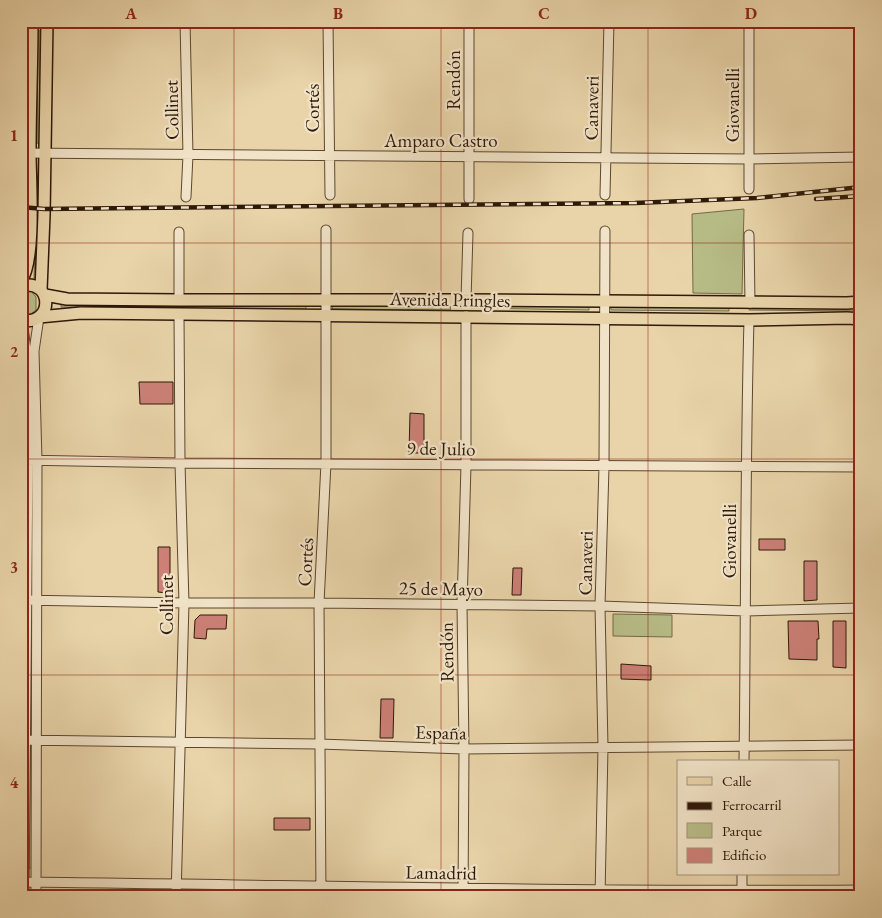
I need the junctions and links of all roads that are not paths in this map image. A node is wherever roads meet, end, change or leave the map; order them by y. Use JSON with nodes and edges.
{"nodes":[{"id":1,"x":32,"y":21,"type":"edge"},
{"id":2,"x":47,"y":21,"type":"edge"},
{"id":3,"x":185,"y":21,"type":"edge"},
{"id":4,"x":328,"y":21,"type":"edge"},
{"id":5,"x":469,"y":21,"type":"edge"},
{"id":6,"x":609,"y":21,"type":"edge"},
{"id":7,"x":749,"y":21,"type":"edge"},
{"id":8,"x":26,"y":153,"type":"edge"},
{"id":9,"x":45,"y":153,"type":"junction"},
{"id":10,"x":188,"y":155,"type":"junction"},
{"id":11,"x":328,"y":156,"type":"junction"},
{"id":12,"x":468,"y":156,"type":"junction"},
{"id":13,"x":861,"y":157,"type":"edge"},
{"id":14,"x":606,"y":158,"type":"junction"},
{"id":15,"x":749,"y":159,"type":"junction"},
{"id":16,"x":749,"y":189,"type":"dead end"},
{"id":17,"x":330,"y":195,"type":"dead end"},
{"id":18,"x":605,"y":195,"type":"dead end"},
{"id":19,"x":186,"y":197,"type":"dead end"},
{"id":20,"x":469,"y":200,"type":"dead end"},
{"id":21,"x":326,"y":230,"type":"dead end"},
{"id":22,"x":605,"y":231,"type":"dead end"},
{"id":23,"x":179,"y":232,"type":"dead end"},
{"id":24,"x":468,"y":233,"type":"dead end"},
{"id":25,"x":750,"y":235,"type":"dead end"},
{"id":26,"x":21,"y":281,"type":"edge"},
{"id":27,"x":21,"y":286,"type":"edge"},
{"id":28,"x":43,"y":293,"type":"junction"},
{"id":29,"x":178,"y":300,"type":"junction"},
{"id":30,"x":466,"y":300,"type":"junction"},
{"id":31,"x":327,"y":301,"type":"junction"},
{"id":32,"x":604,"y":301,"type":"junction"},
{"id":33,"x":861,"y":302,"type":"edge"},
{"id":34,"x":750,"y":303,"type":"junction"},
{"id":35,"x":179,"y":314,"type":"junction"},
{"id":36,"x":327,"y":315,"type":"junction"},
{"id":37,"x":466,"y":316,"type":"junction"},
{"id":38,"x":39,"y":317,"type":"junction"},
{"id":39,"x":604,"y":318,"type":"junction"},
{"id":40,"x":861,"y":319,"type":"edge"},
{"id":41,"x":21,"y":320,"type":"edge"},
{"id":42,"x":748,"y":320,"type":"junction"},
{"id":43,"x":29,"y":460,"type":"edge"},
{"id":44,"x":180,"y":463,"type":"junction"},
{"id":45,"x":326,"y":463,"type":"junction"},
{"id":46,"x":466,"y":465,"type":"junction"},
{"id":47,"x":604,"y":466,"type":"junction"},
{"id":48,"x":745,"y":467,"type":"junction"},
{"id":49,"x":861,"y":467,"type":"edge"},
{"id":50,"x":24,"y":600,"type":"edge"},
{"id":51,"x":37,"y":600,"type":"junction"},
{"id":52,"x":184,"y":603,"type":"junction"},
{"id":53,"x":320,"y":603,"type":"junction"},
{"id":54,"x":462,"y":605,"type":"junction"},
{"id":55,"x":600,"y":606,"type":"junction"},
{"id":56,"x":861,"y":608,"type":"edge"},
{"id":57,"x":746,"y":610,"type":"junction"},
{"id":58,"x":23,"y":740,"type":"edge"},
{"id":59,"x":36,"y":740,"type":"junction"},
{"id":60,"x":180,"y":743,"type":"junction"},
{"id":61,"x":320,"y":744,"type":"junction"},
{"id":62,"x":861,"y":745,"type":"edge"},
{"id":63,"x":603,"y":747,"type":"junction"},
{"id":64,"x":744,"y":747,"type":"junction"},
{"id":65,"x":464,"y":749,"type":"junction"},
{"id":66,"x":744,"y":760,"type":"edge"},
{"id":67,"x":742,"y":876,"type":"edge"},
{"id":68,"x":23,"y":882,"type":"edge"},
{"id":69,"x":36,"y":882,"type":"junction"},
{"id":70,"x":176,"y":884,"type":"junction"},
{"id":71,"x":322,"y":887,"type":"junction"},
{"id":72,"x":861,"y":890,"type":"edge"},
{"id":73,"x":463,"y":893,"type":"edge"},
{"id":74,"x":600,"y":893,"type":"edge"},
{"id":75,"x":742,"y":894,"type":"edge"},
{"id":76,"x":24,"y":897,"type":"edge"},
{"id":77,"x":36,"y":897,"type":"edge"},
{"id":78,"x":176,"y":897,"type":"edge"},
{"id":79,"x":322,"y":897,"type":"edge"}],
"edges":[{"from":1,"to":8,"type":"main road"},
{"from":2,"to":9,"type":"main road"},
{"from":3,"to":10,"type":"street","name":"Collinet"},
{"from":4,"to":11,"type":"street","name":"Cortés"},
{"from":5,"to":12,"type":"street","name":"Rendón"},
{"from":6,"to":14,"type":"street","name":"Canaveri"},
{"from":7,"to":15,"type":"street","name":"Giovanelli"},
{"from":8,"to":9,"type":"street","name":"Amparo Castro"},
{"from":8,"to":26,"type":"main road"},
{"from":9,"to":10,"type":"street","name":"Amparo Castro"},
{"from":9,"to":28,"type":"main road"},
{"from":10,"to":11,"type":"street","name":"Amparo Castro"},
{"from":10,"to":19,"type":"street","name":"Collinet"},
{"from":11,"to":12,"type":"street","name":"Amparo Castro"},
{"from":11,"to":17,"type":"street","name":"Cortés"},
{"from":12,"to":14,"type":"street","name":"Amparo Castro"},
{"from":12,"to":20,"type":"street","name":"Rendón"},
{"from":13,"to":15,"type":"street","name":"Amparo Castro"},
{"from":14,"to":15,"type":"street","name":"Amparo Castro"},
{"from":14,"to":18,"type":"street","name":"Canaveri"},
{"from":15,"to":16,"type":"street","name":"Giovanelli"},
{"from":21,"to":31,"type":"street","name":"Cortés"},
{"from":22,"to":32,"type":"street","name":"Canaveri"},
{"from":23,"to":29,"type":"street"},
{"from":24,"to":30,"type":"street"},
{"from":25,"to":34,"type":"street"},
{"from":27,"to":28,"type":"main road","name":"Avenida Pringles"},
{"from":28,"to":29,"type":"main road","name":"Avenida Pringles"},
{"from":28,"to":38,"type":"main road"},
{"from":29,"to":31,"type":"main road","name":"Avenida Pringles"},
{"from":30,"to":31,"type":"main road","name":"Avenida Pringles"},
{"from":30,"to":32,"type":"main road","name":"Avenida Pringles"},
{"from":31,"to":36,"type":"street","name":"Cortés"},
{"from":32,"to":34,"type":"main road","name":"Avenida Pringles"},
{"from":32,"to":39,"type":"street","name":"Canaveri"},
{"from":33,"to":34,"type":"main road","name":"Avenida Pringles"},
{"from":35,"to":36,"type":"main road","name":"Avenida Pringles"},
{"from":35,"to":38,"type":"main road","name":"Avenida Pringles"},
{"from":35,"to":44,"type":"street","name":"Collinet"},
{"from":36,"to":37,"type":"main road","name":"Avenida Pringles"},
{"from":36,"to":45,"type":"street","name":"Cortés"},
{"from":37,"to":39,"type":"main road","name":"Avenida Pringles"},
{"from":37,"to":46,"type":"street","name":"Rendón"},
{"from":38,"to":41,"type":"main road","name":"Avenida Pringles"},
{"from":38,"to":43,"type":"street"},
{"from":39,"to":42,"type":"main road","name":"Avenida Pringles"},
{"from":39,"to":47,"type":"street","name":"Canaveri"},
{"from":40,"to":42,"type":"main road","name":"Avenida Pringles"},
{"from":41,"to":43,"type":"street"},
{"from":42,"to":48,"type":"street","name":"Giovanelli"},
{"from":43,"to":44,"type":"street","name":"9 de Julio"},
{"from":43,"to":50,"type":"street"},
{"from":43,"to":51,"type":"street"},
{"from":44,"to":45,"type":"street","name":"9 de Julio"},
{"from":44,"to":52,"type":"street","name":"Collinet"},
{"from":45,"to":46,"type":"street","name":"9 de Julio"},
{"from":45,"to":53,"type":"street","name":"Cortés"},
{"from":46,"to":47,"type":"street","name":"9 de Julio"},
{"from":46,"to":54,"type":"street","name":"Rendón"},
{"from":47,"to":48,"type":"street","name":"9 de Julio"},
{"from":47,"to":55,"type":"street","name":"Canaveri"},
{"from":48,"to":49,"type":"street","name":"9 de Julio"},
{"from":48,"to":57,"type":"street","name":"Giovanelli"},
{"from":50,"to":51,"type":"street","name":"25 de Mayo"},
{"from":50,"to":58,"type":"street"},
{"from":51,"to":52,"type":"street","name":"25 de Mayo"},
{"from":51,"to":59,"type":"street"},
{"from":52,"to":53,"type":"street","name":"25 de Mayo"},
{"from":52,"to":60,"type":"street","name":"Collinet"},
{"from":53,"to":54,"type":"street","name":"25 de Mayo"},
{"from":53,"to":61,"type":"street","name":"Cortés"},
{"from":54,"to":55,"type":"street","name":"25 de Mayo"},
{"from":54,"to":65,"type":"street","name":"Rendón"},
{"from":55,"to":57,"type":"street","name":"25 de Mayo"},
{"from":55,"to":63,"type":"street","name":"Canaveri"},
{"from":56,"to":57,"type":"street","name":"25 de Mayo"},
{"from":57,"to":64,"type":"street","name":"Giovanelli"},
{"from":58,"to":59,"type":"street","name":"España"},
{"from":58,"to":68,"type":"street"},
{"from":59,"to":60,"type":"street","name":"España"},
{"from":59,"to":69,"type":"street"},
{"from":60,"to":61,"type":"street","name":"España"},
{"from":60,"to":70,"type":"street","name":"Collinet"},
{"from":61,"to":65,"type":"street","name":"España"},
{"from":61,"to":71,"type":"street","name":"Cortés"},
{"from":62,"to":64,"type":"street","name":"España"},
{"from":63,"to":64,"type":"street","name":"España"},
{"from":63,"to":65,"type":"street","name":"España"},
{"from":63,"to":74,"type":"street","name":"Canaveri"},
{"from":64,"to":66,"type":"street","name":"Giovanelli"},
{"from":65,"to":73,"type":"street","name":"Rendón"},
{"from":67,"to":75,"type":"street"},
{"from":68,"to":69,"type":"street","name":"Lamadrid"},
{"from":68,"to":76,"type":"street"},
{"from":69,"to":70,"type":"street","name":"Lamadrid"},
{"from":69,"to":77,"type":"street"},
{"from":70,"to":71,"type":"street","name":"Lamadrid"},
{"from":70,"to":78,"type":"street","name":"Collinet"},
{"from":71,"to":73,"type":"street","name":"Lamadrid"},
{"from":71,"to":79,"type":"street","name":"Cortés"},
{"from":72,"to":75,"type":"street","name":"Lamadrid"},
{"from":73,"to":74,"type":"street","name":"Lamadrid"},
{"from":74,"to":75,"type":"street","name":"Lamadrid"}]}
